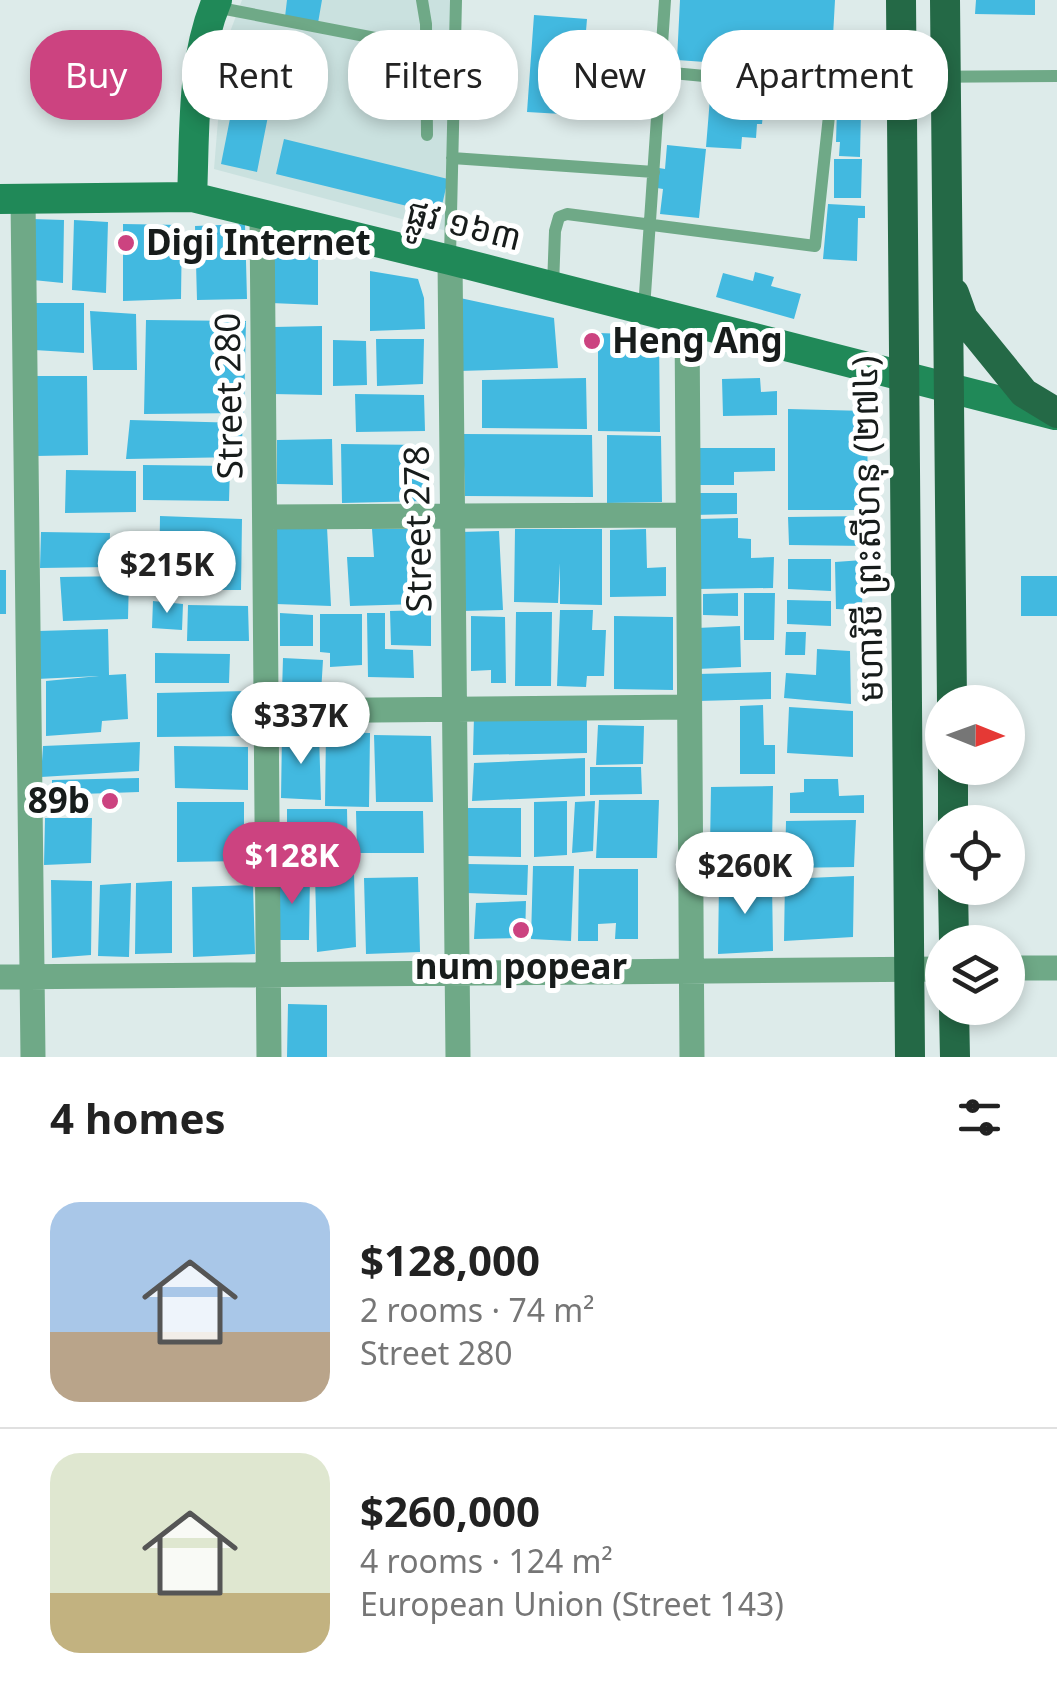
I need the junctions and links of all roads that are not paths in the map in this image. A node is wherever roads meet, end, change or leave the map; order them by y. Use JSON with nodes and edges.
{"nodes":[{"id":1,"x":422,"y":0,"type":"edge"},
{"id":2,"x":456,"y":0,"type":"edge"},
{"id":3,"x":665,"y":0,"type":"edge"},
{"id":4,"x":902,"y":0,"type":"edge"},
{"id":5,"x":945,"y":0,"type":"edge"},
{"id":6,"x":215,"y":3,"type":"edge"},
{"id":7,"x":424,"y":30,"type":"edge"},
{"id":8,"x":454,"y":30,"type":"edge"},
{"id":9,"x":664,"y":30,"type":"edge"},
{"id":10,"x":902,"y":30,"type":"edge"},
{"id":11,"x":945,"y":30,"type":"edge"},
{"id":12,"x":348,"y":33,"type":"edge"},
{"id":13,"x":948,"y":76,"type":"edge"},
{"id":14,"x":1057,"y":76,"type":"edge"},
{"id":15,"x":426,"y":120,"type":"edge"},
{"id":16,"x":452,"y":120,"type":"edge"},
{"id":17,"x":658,"y":120,"type":"edge"},
{"id":18,"x":828,"y":120,"type":"edge"},
{"id":19,"x":902,"y":120,"type":"edge"},
{"id":20,"x":946,"y":120,"type":"edge"},
{"id":21,"x":426,"y":135,"type":"dead end"},
{"id":22,"x":452,"y":158,"type":"junction"},
{"id":23,"x":654,"y":172,"type":"junction"},
{"id":24,"x":192,"y":198,"type":"junction"},
{"id":25,"x":11,"y":199,"type":"edge"},
{"id":26,"x":262,"y":214,"type":"junction"},
{"id":27,"x":651,"y":224,"type":"junction"},
{"id":28,"x":450,"y":260,"type":"junction"},
{"id":29,"x":948,"y":276,"type":"junction"},
{"id":30,"x":553,"y":286,"type":"junction"},
{"id":31,"x":644,"y":309,"type":"junction"},
{"id":32,"x":687,"y":320,"type":"junction"},
{"id":33,"x":904,"y":376,"type":"junction"},
{"id":34,"x":950,"y":388,"type":"junction"},
{"id":35,"x":1057,"y":414,"type":"edge"},
{"id":36,"x":688,"y":515,"type":"junction"},
{"id":37,"x":452,"y":516,"type":"junction"},
{"id":38,"x":266,"y":517,"type":"junction"},
{"id":39,"x":952,"y":685,"type":"edge"},
{"id":40,"x":690,"y":707,"type":"junction"},
{"id":41,"x":457,"y":709,"type":"junction"},
{"id":42,"x":267,"y":711,"type":"junction"},
{"id":43,"x":1025,"y":968,"type":"edge"},
{"id":44,"x":1057,"y":968,"type":"edge"},
{"id":45,"x":909,"y":969,"type":"junction"},
{"id":46,"x":925,"y":969,"type":"edge"},
{"id":47,"x":691,"y":971,"type":"junction"},
{"id":48,"x":458,"y":973,"type":"junction"},
{"id":49,"x":268,"y":974,"type":"junction"},
{"id":50,"x":0,"y":976,"type":"edge"},
{"id":51,"x":32,"y":976,"type":"junction"},
{"id":52,"x":954,"y":1025,"type":"edge"},
{"id":53,"x":33,"y":1057,"type":"edge"},
{"id":54,"x":268,"y":1057,"type":"edge"},
{"id":55,"x":458,"y":1057,"type":"edge"},
{"id":56,"x":692,"y":1057,"type":"edge"},
{"id":57,"x":910,"y":1057,"type":"edge"},
{"id":58,"x":954,"y":1057,"type":"edge"}],
"edges":[{"from":1,"to":7,"type":"lane"},
{"from":2,"to":8,"type":"lane","name":"Street 278"},
{"from":3,"to":9,"type":"lane"},
{"from":4,"to":10,"type":"main road","name":"មហាវិថី ព្រះសីហនុ (២៧៤)"},
{"from":5,"to":11,"type":"main road"},
{"from":6,"to":12,"type":"lane"},
{"from":6,"to":24,"type":"street"},
{"from":13,"to":14,"type":"lane"},
{"from":15,"to":21,"type":"lane"},
{"from":16,"to":22,"type":"lane","name":"Street 278"},
{"from":17,"to":23,"type":"lane"},
{"from":18,"to":27,"type":"lane"},
{"from":19,"to":33,"type":"main road","name":"មហាវិថី ព្រះសីហនុ (២៧៤)"},
{"from":20,"to":29,"type":"main road"},
{"from":22,"to":23,"type":"lane"},
{"from":22,"to":28,"type":"lane","name":"Street 278"},
{"from":23,"to":27,"type":"lane"},
{"from":24,"to":25,"type":"street","name":"ផ្លូវ ១៦៣"},
{"from":24,"to":26,"type":"street","name":"ផ្លូវ ១៦៣"},
{"from":25,"to":51,"type":"street"},
{"from":26,"to":28,"type":"street","name":"ផ្លូវ ១៦៣"},
{"from":26,"to":38,"type":"street","name":"Street 280"},
{"from":27,"to":30,"type":"lane"},
{"from":27,"to":31,"type":"lane"},
{"from":28,"to":30,"type":"street","name":"ផ្លូវ ១៦៣"},
{"from":28,"to":37,"type":"street","name":"Street 278"},
{"from":29,"to":34,"type":"main road"},
{"from":29,"to":35,"type":"main road"},
{"from":30,"to":31,"type":"street","name":"ផ្លូវ ១៦៣"},
{"from":31,"to":32,"type":"street","name":"ផ្លូវ ១៦៣"},
{"from":32,"to":33,"type":"street","name":"ផ្លូវ ១៦៣"},
{"from":32,"to":36,"type":"street"},
{"from":33,"to":34,"type":"street","name":"ផ្លូវ ១៦៣"},
{"from":33,"to":45,"type":"main road","name":"មហាវិថី ព្រះសីហនុ (២៧៤)"},
{"from":34,"to":35,"type":"street","name":"ផ្លូវ ១៦៣"},
{"from":34,"to":39,"type":"main road"},
{"from":36,"to":37,"type":"street"},
{"from":36,"to":40,"type":"street"},
{"from":37,"to":38,"type":"street"},
{"from":37,"to":41,"type":"street","name":"Street 278"},
{"from":38,"to":42,"type":"street","name":"Street 280"},
{"from":40,"to":41,"type":"street"},
{"from":40,"to":47,"type":"street"},
{"from":41,"to":42,"type":"street"},
{"from":41,"to":48,"type":"street","name":"Street 278"},
{"from":42,"to":49,"type":"street","name":"Street 280"},
{"from":43,"to":44,"type":"street"},
{"from":45,"to":46,"type":"street"},
{"from":45,"to":47,"type":"street"},
{"from":45,"to":57,"type":"main road","name":"មហាវិថី ព្រះសីហនុ (២៧៤)"},
{"from":47,"to":48,"type":"street"},
{"from":47,"to":56,"type":"street"},
{"from":48,"to":49,"type":"street"},
{"from":48,"to":55,"type":"street","name":"Street 278"},
{"from":49,"to":51,"type":"street"},
{"from":49,"to":54,"type":"street","name":"Street 280"},
{"from":50,"to":51,"type":"street"},
{"from":51,"to":53,"type":"street"},
{"from":52,"to":58,"type":"main road"}]}
